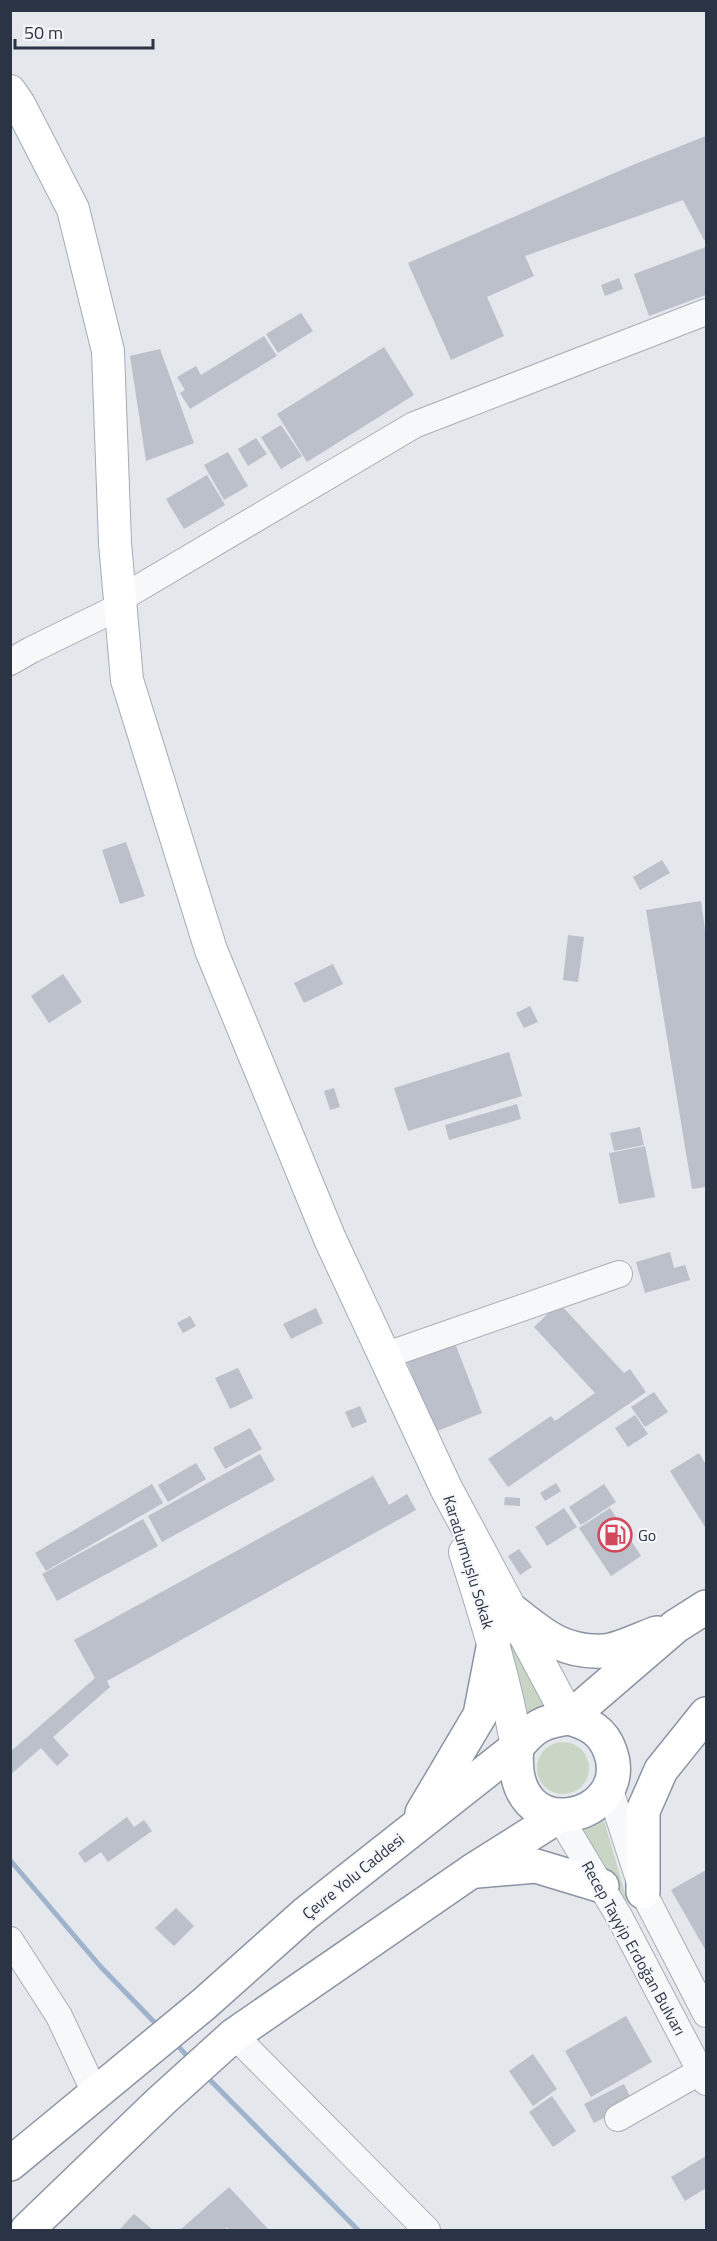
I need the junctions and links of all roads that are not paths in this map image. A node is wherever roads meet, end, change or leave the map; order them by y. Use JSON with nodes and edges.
{"nodes":[{"id":1,"x":10,"y":91,"type":"edge"},
{"id":2,"x":706,"y":312,"type":"edge"},
{"id":3,"x":120,"y":602,"type":"junction"},
{"id":4,"x":10,"y":662,"type":"edge"},
{"id":5,"x":619,"y":1274,"type":"dead end"},
{"id":6,"x":384,"y":1356,"type":"junction"},
{"id":7,"x":446,"y":1488,"type":"junction"},
{"id":8,"x":706,"y":1607,"type":"edge"},
{"id":9,"x":514,"y":1612,"type":"junction"},
{"id":10,"x":675,"y":1626,"type":"junction"},
{"id":11,"x":494,"y":1643,"type":"junction"},
{"id":12,"x":706,"y":1707,"type":"edge"},
{"id":13,"x":706,"y":1714,"type":"edge"},
{"id":14,"x":569,"y":1718,"type":"junction"},
{"id":15,"x":517,"y":1747,"type":"junction"},
{"id":16,"x":609,"y":1787,"type":"junction"},
{"id":17,"x":559,"y":1816,"type":"junction"},
{"id":18,"x":411,"y":1830,"type":"junction"},
{"id":19,"x":472,"y":1871,"type":"junction"},
{"id":20,"x":602,"y":1886,"type":"junction"},
{"id":21,"x":643,"y":1892,"type":"junction"},
{"id":22,"x":10,"y":1940,"type":"edge"},
{"id":23,"x":698,"y":1976,"type":"edge"},
{"id":24,"x":706,"y":2014,"type":"edge"},
{"id":25,"x":234,"y":2035,"type":"junction"},
{"id":26,"x":704,"y":2077,"type":"edge"},
{"id":27,"x":96,"y":2095,"type":"junction"},
{"id":28,"x":618,"y":2118,"type":"dead end"},
{"id":29,"x":10,"y":2164,"type":"edge"},
{"id":30,"x":27,"y":2230,"type":"edge"},
{"id":31,"x":427,"y":2230,"type":"edge"}],
"edges":[{"from":1,"to":3,"type":"main road"},
{"from":2,"to":3,"type":"street"},
{"from":3,"to":4,"type":"street"},
{"from":3,"to":6,"type":"main road"},
{"from":5,"to":6,"type":"street"},
{"from":6,"to":7,"type":"main road"},
{"from":7,"to":9,"type":"main road","name":"Karadurmuşlu Sokak"},
{"from":7,"to":11,"type":"main road","name":"Karadurmuşlu Sokak"},
{"from":8,"to":10,"type":"highway","name":"Çevre Yolu Caddesi"},
{"from":9,"to":10,"type":"highway"},
{"from":9,"to":14,"type":"main road","name":"Karadurmuşlu Sokak"},
{"from":10,"to":14,"type":"highway","name":"Çevre Yolu Caddesi"},
{"from":11,"to":15,"type":"main road","name":"Karadurmuşlu Sokak"},
{"from":11,"to":18,"type":"highway"},
{"from":12,"to":16,"type":"highway"},
{"from":13,"to":21,"type":"highway"},
{"from":14,"to":15,"type":"highway","name":"Çevre Yolu Caddesi"},
{"from":14,"to":16,"type":"highway"},
{"from":15,"to":17,"type":"highway"},
{"from":15,"to":18,"type":"highway","name":"Çevre Yolu Caddesi"},
{"from":16,"to":17,"type":"highway"},
{"from":16,"to":21,"type":"street","name":"Recep Tayyip Erdoğan Bulvarı"},
{"from":17,"to":19,"type":"highway"},
{"from":17,"to":20,"type":"street","name":"Recep Tayyip Erdoğan Bulvarı"},
{"from":18,"to":27,"type":"highway","name":"Çevre Yolu Caddesi"},
{"from":19,"to":20,"type":"highway"},
{"from":19,"to":25,"type":"highway"},
{"from":20,"to":26,"type":"street","name":"Recep Tayyip Erdoğan Bulvarı"},
{"from":21,"to":23,"type":"street","name":"Recep Tayyip Erdoğan Bulvarı"},
{"from":22,"to":27,"type":"street"},
{"from":23,"to":24,"type":"street","name":"Recep Tayyip Erdoğan Bulvarı"},
{"from":25,"to":30,"type":"highway"},
{"from":25,"to":31,"type":"street"},
{"from":26,"to":28,"type":"street"},
{"from":27,"to":29,"type":"highway","name":"Çevre Yolu Caddesi"}]}
